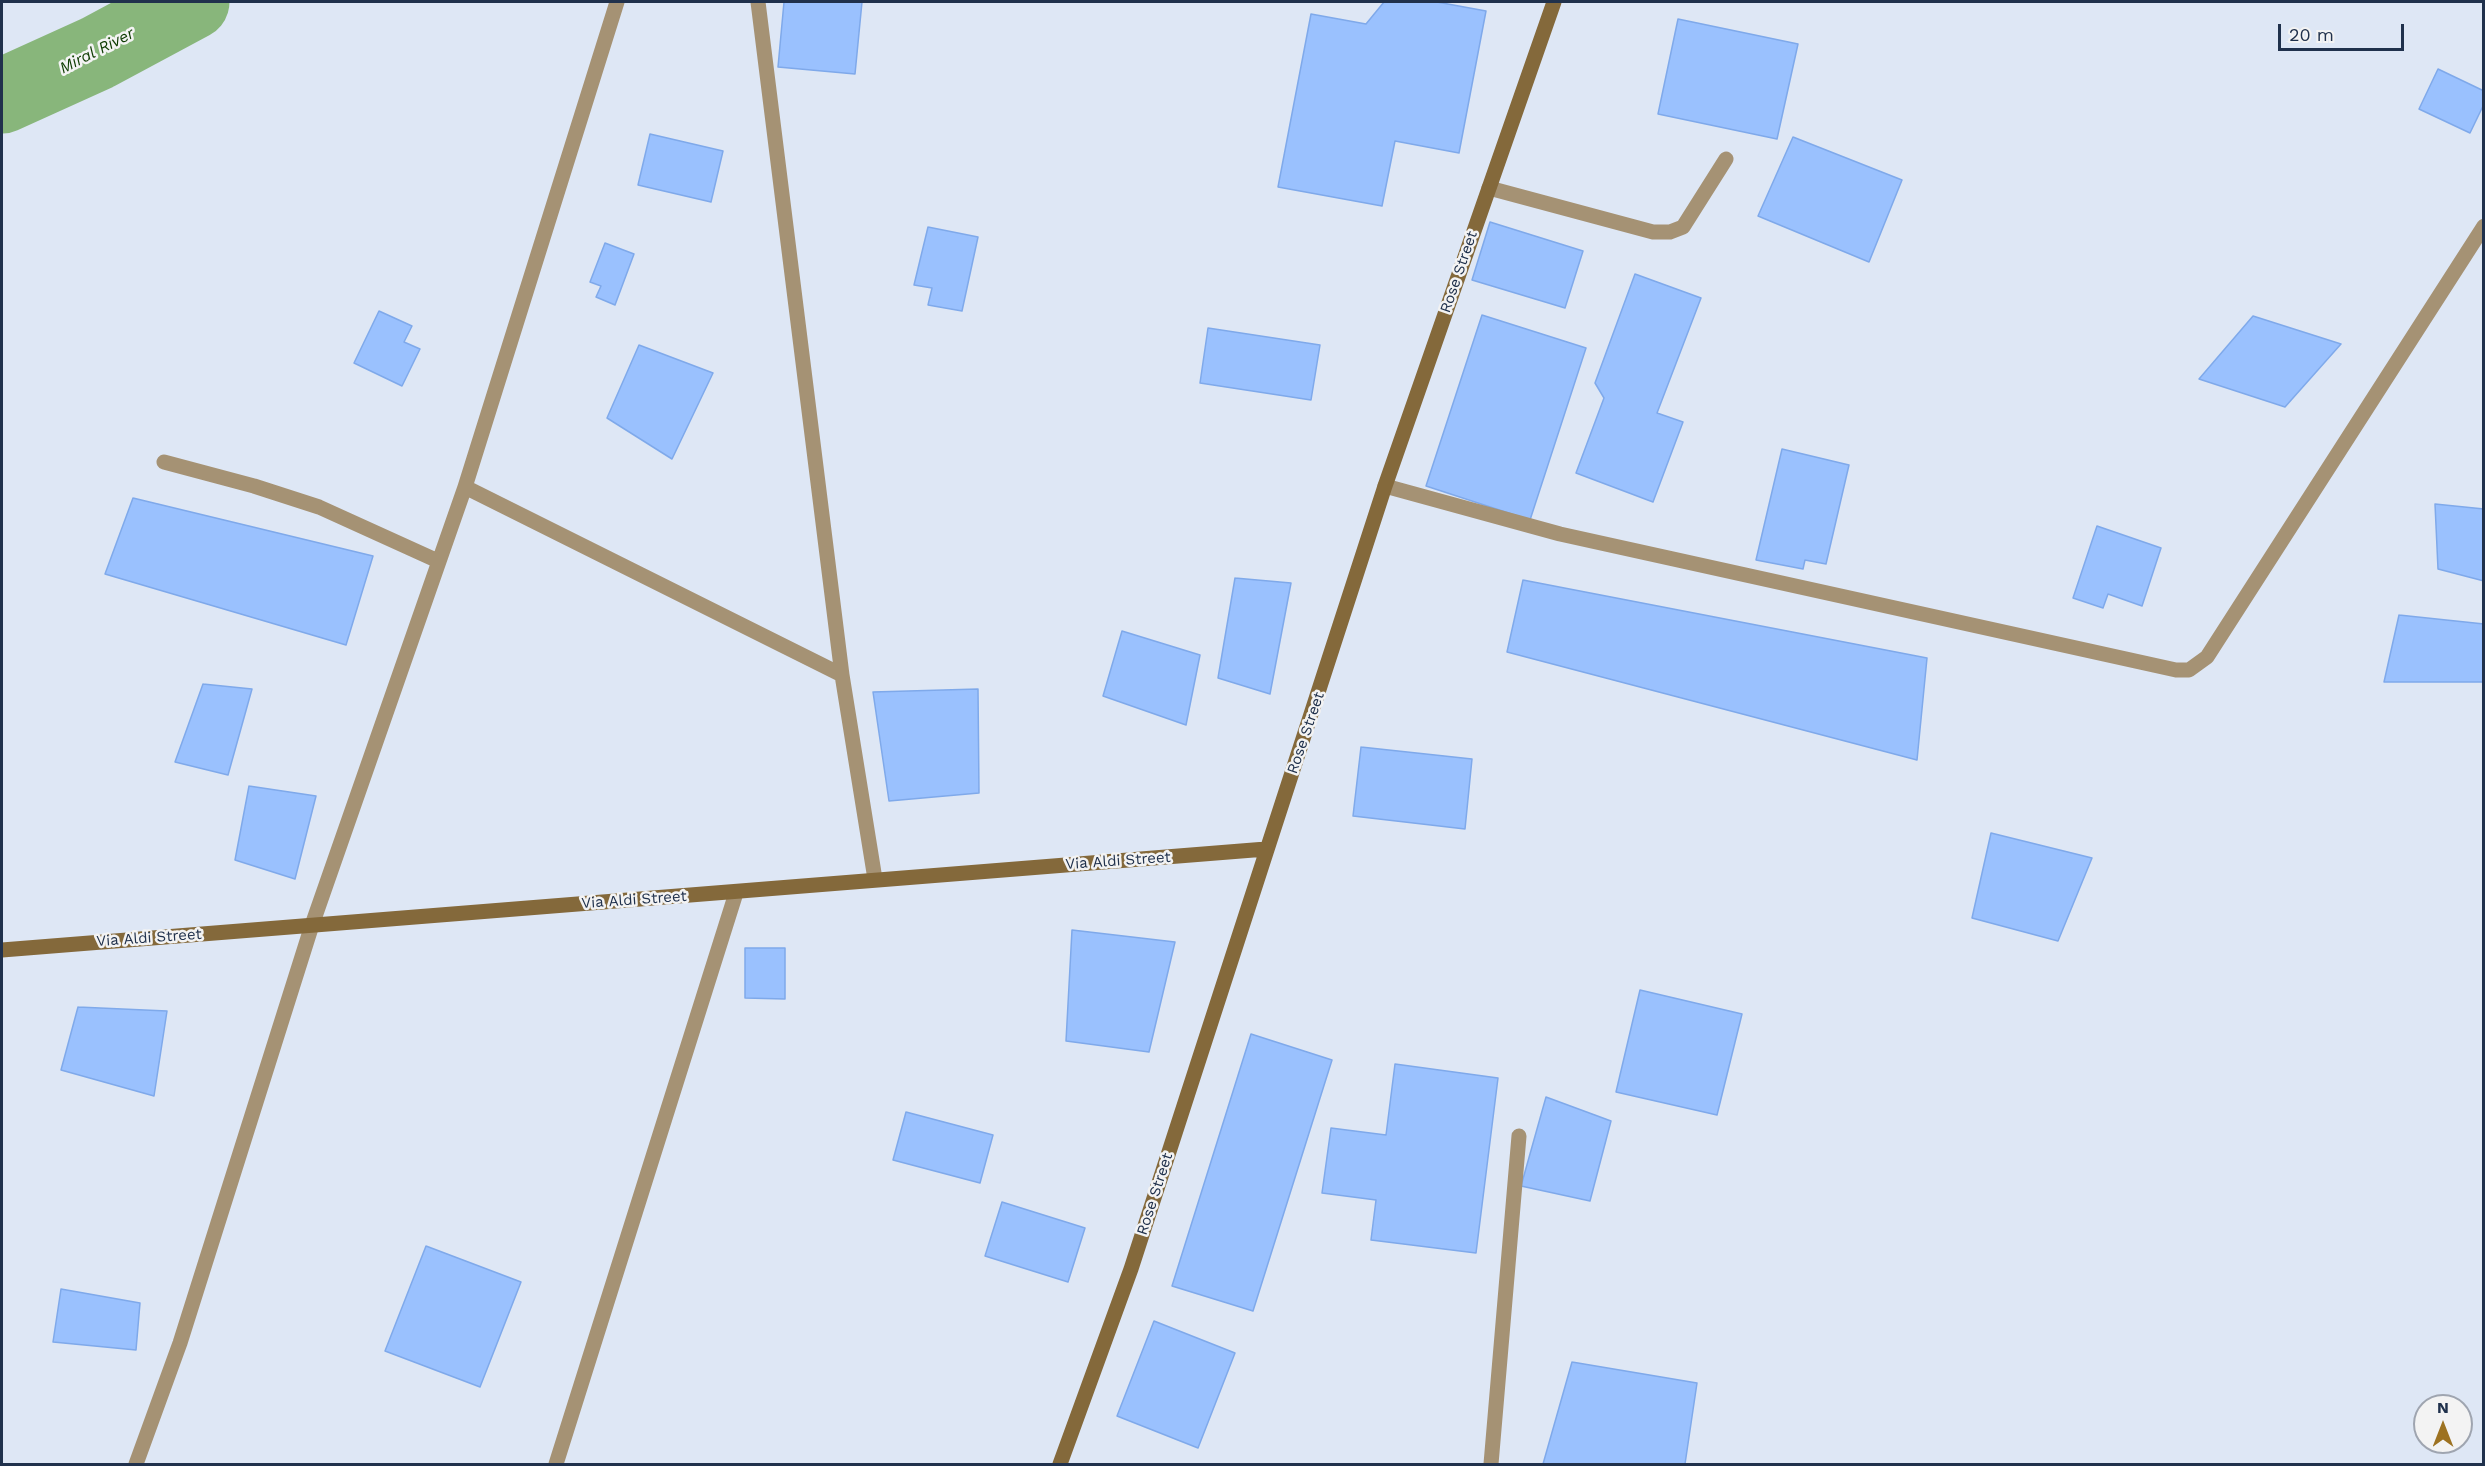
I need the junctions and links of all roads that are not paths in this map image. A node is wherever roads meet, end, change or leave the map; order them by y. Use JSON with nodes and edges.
{"nodes":[{"id":1,"x":617,"y":2,"type":"edge"},
{"id":2,"x":758,"y":2,"type":"edge"},
{"id":3,"x":1554,"y":2,"type":"edge"},
{"id":4,"x":1726,"y":159,"type":"dead end"},
{"id":5,"x":1489,"y":188,"type":"junction"},
{"id":6,"x":2484,"y":226,"type":"edge"},
{"id":7,"x":164,"y":462,"type":"dead end"},
{"id":8,"x":1385,"y":486,"type":"junction"},
{"id":9,"x":465,"y":487,"type":"junction"},
{"id":10,"x":438,"y":561,"type":"junction"},
{"id":11,"x":842,"y":675,"type":"junction"},
{"id":12,"x":1266,"y":849,"type":"junction"},
{"id":13,"x":875,"y":879,"type":"junction"},
{"id":14,"x":736,"y":892,"type":"junction"},
{"id":15,"x":312,"y":925,"type":"junction"},
{"id":16,"x":2,"y":950,"type":"edge"},
{"id":17,"x":1519,"y":1136,"type":"dead end"},
{"id":18,"x":136,"y":1464,"type":"edge"},
{"id":19,"x":556,"y":1464,"type":"edge"},
{"id":20,"x":1060,"y":1464,"type":"edge"},
{"id":21,"x":1491,"y":1464,"type":"edge"}],
"edges":[{"from":1,"to":9,"type":"street"},
{"from":2,"to":11,"type":"street"},
{"from":3,"to":5,"type":"street","name":"Rose Street"},
{"from":4,"to":5,"type":"street"},
{"from":5,"to":8,"type":"street","name":"Rose Street"},
{"from":6,"to":8,"type":"street"},
{"from":7,"to":10,"type":"street"},
{"from":8,"to":12,"type":"street","name":"Rose Street"},
{"from":9,"to":10,"type":"street"},
{"from":9,"to":11,"type":"street"},
{"from":10,"to":15,"type":"street"},
{"from":11,"to":13,"type":"street"},
{"from":12,"to":13,"type":"street","name":"Via Aldi Street"},
{"from":12,"to":20,"type":"street","name":"Rose Street"},
{"from":13,"to":14,"type":"street","name":"Via Aldi Street"},
{"from":14,"to":15,"type":"street","name":"Via Aldi Street"},
{"from":14,"to":19,"type":"street"},
{"from":15,"to":16,"type":"street","name":"Via Aldi Street"},
{"from":15,"to":18,"type":"street"},
{"from":17,"to":21,"type":"street"}]}
